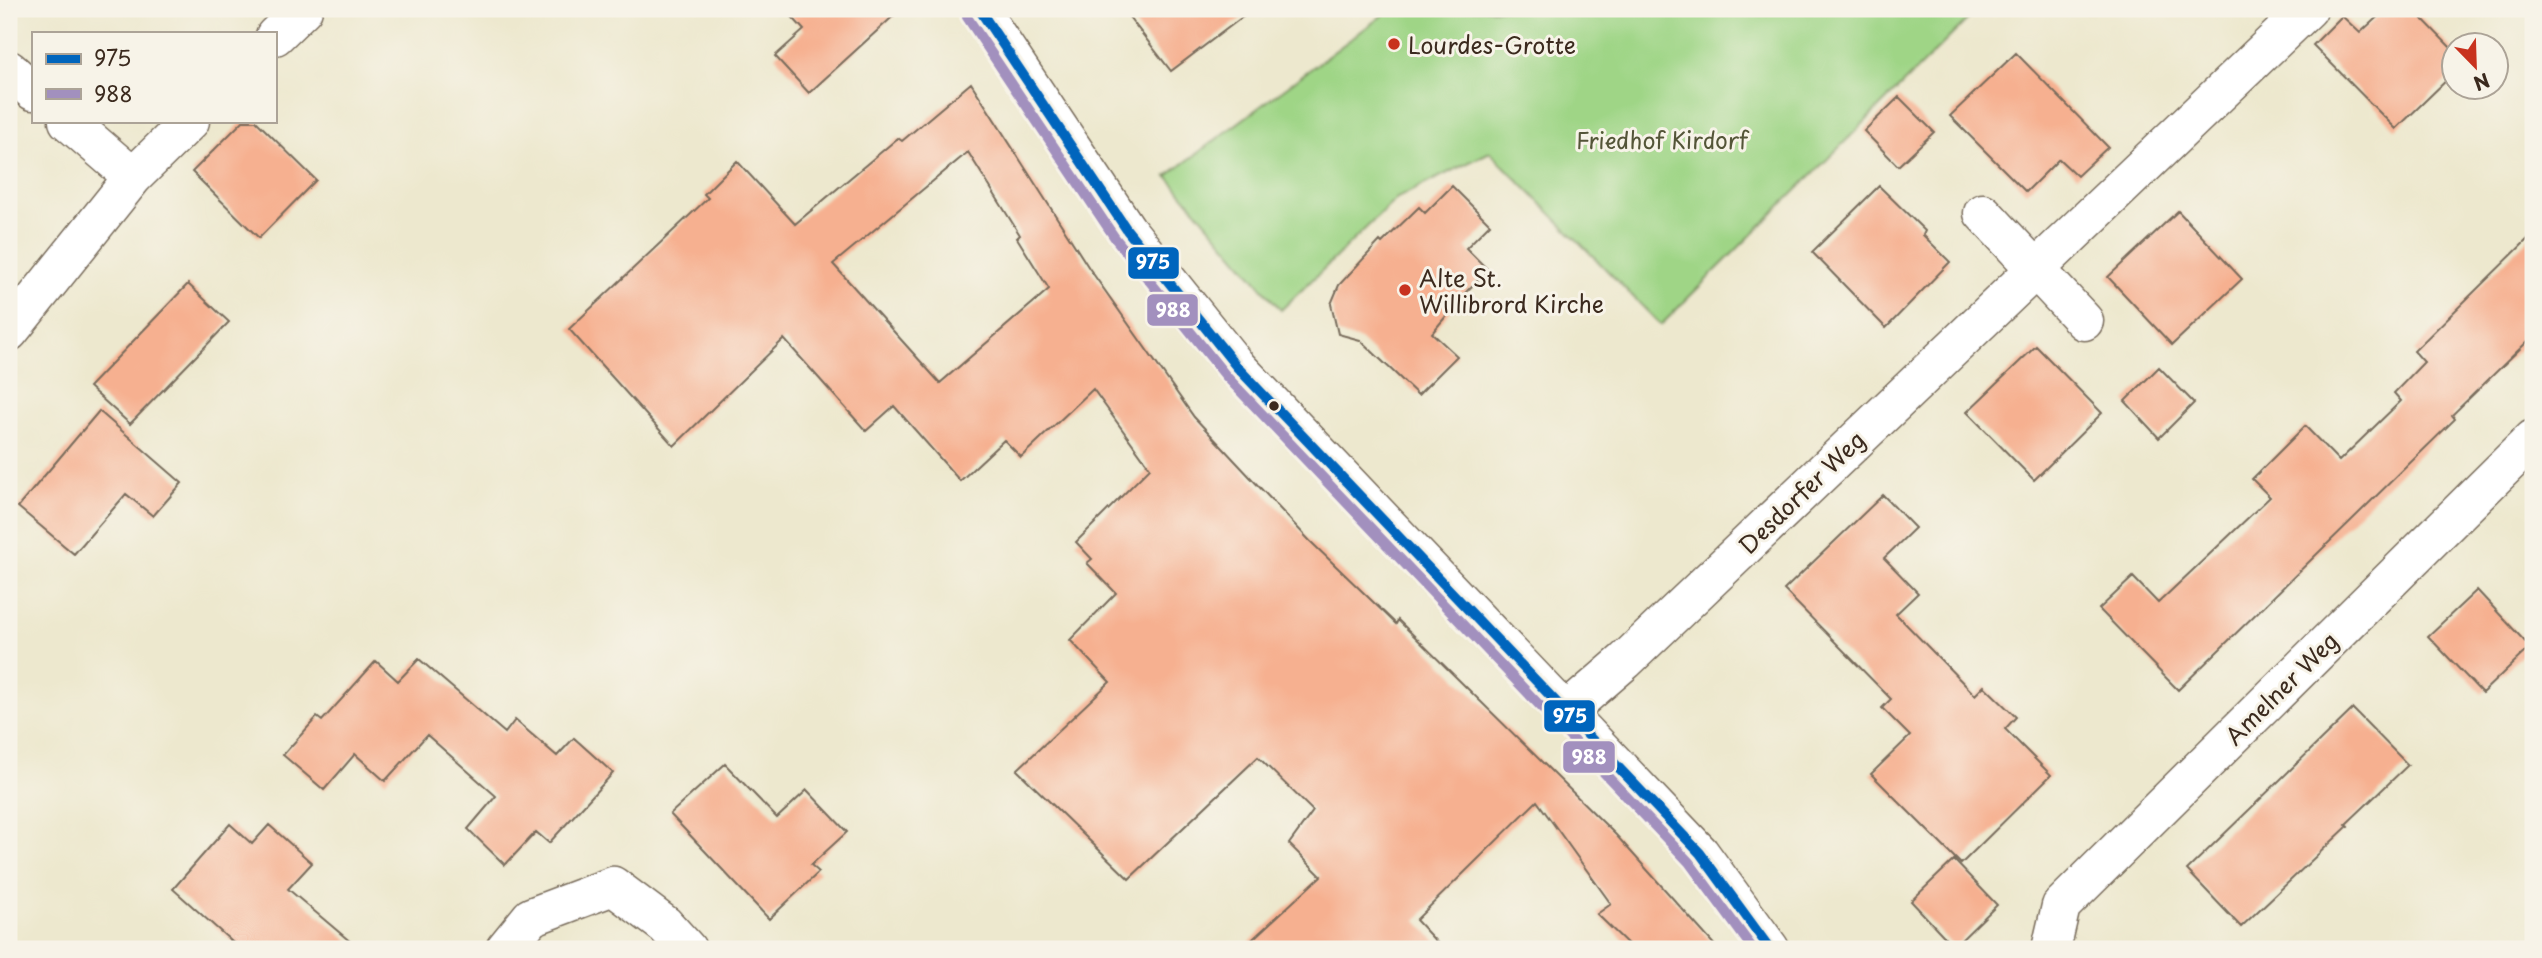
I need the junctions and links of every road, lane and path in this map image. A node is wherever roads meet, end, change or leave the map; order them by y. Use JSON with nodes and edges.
{"nodes":[{"id":1,"x":303,"y":9,"type":"edge"},
{"id":2,"x":979,"y":9,"type":"edge"},
{"id":3,"x":2308,"y":9,"type":"edge"},
{"id":4,"x":276,"y":35,"type":"edge"},
{"id":5,"x":9,"y":70,"type":"edge"},
{"id":6,"x":32,"y":90,"type":"edge"},
{"id":7,"x":69,"y":122,"type":"edge"},
{"id":8,"x":189,"y":122,"type":"edge"},
{"id":9,"x":133,"y":177,"type":"junction"},
{"id":10,"x":1983,"y":214,"type":"dead end"},
{"id":11,"x":2034,"y":269,"type":"junction"},
{"id":12,"x":2084,"y":321,"type":"dead end"},
{"id":13,"x":9,"y":332,"type":"edge"},
{"id":14,"x":2533,"y":439,"type":"edge"},
{"id":15,"x":1566,"y":712,"type":"junction"},
{"id":16,"x":505,"y":949,"type":"edge"},
{"id":17,"x":687,"y":949,"type":"edge"},
{"id":18,"x":1770,"y":949,"type":"edge"},
{"id":19,"x":2051,"y":949,"type":"edge"}],
"edges":[{"from":1,"to":4,"type":"street"},
{"from":2,"to":15,"type":"street"},
{"from":3,"to":11,"type":"street","name":"Desdorfer Weg"},
{"from":5,"to":6,"type":"street"},
{"from":7,"to":9,"type":"street"},
{"from":8,"to":9,"type":"street"},
{"from":9,"to":13,"type":"street"},
{"from":10,"to":11,"type":"street"},
{"from":11,"to":12,"type":"street"},
{"from":11,"to":15,"type":"street","name":"Desdorfer Weg"},
{"from":14,"to":19,"type":"street","name":"Amelner Weg"},
{"from":15,"to":18,"type":"street"},
{"from":16,"to":17,"type":"street"}]}
